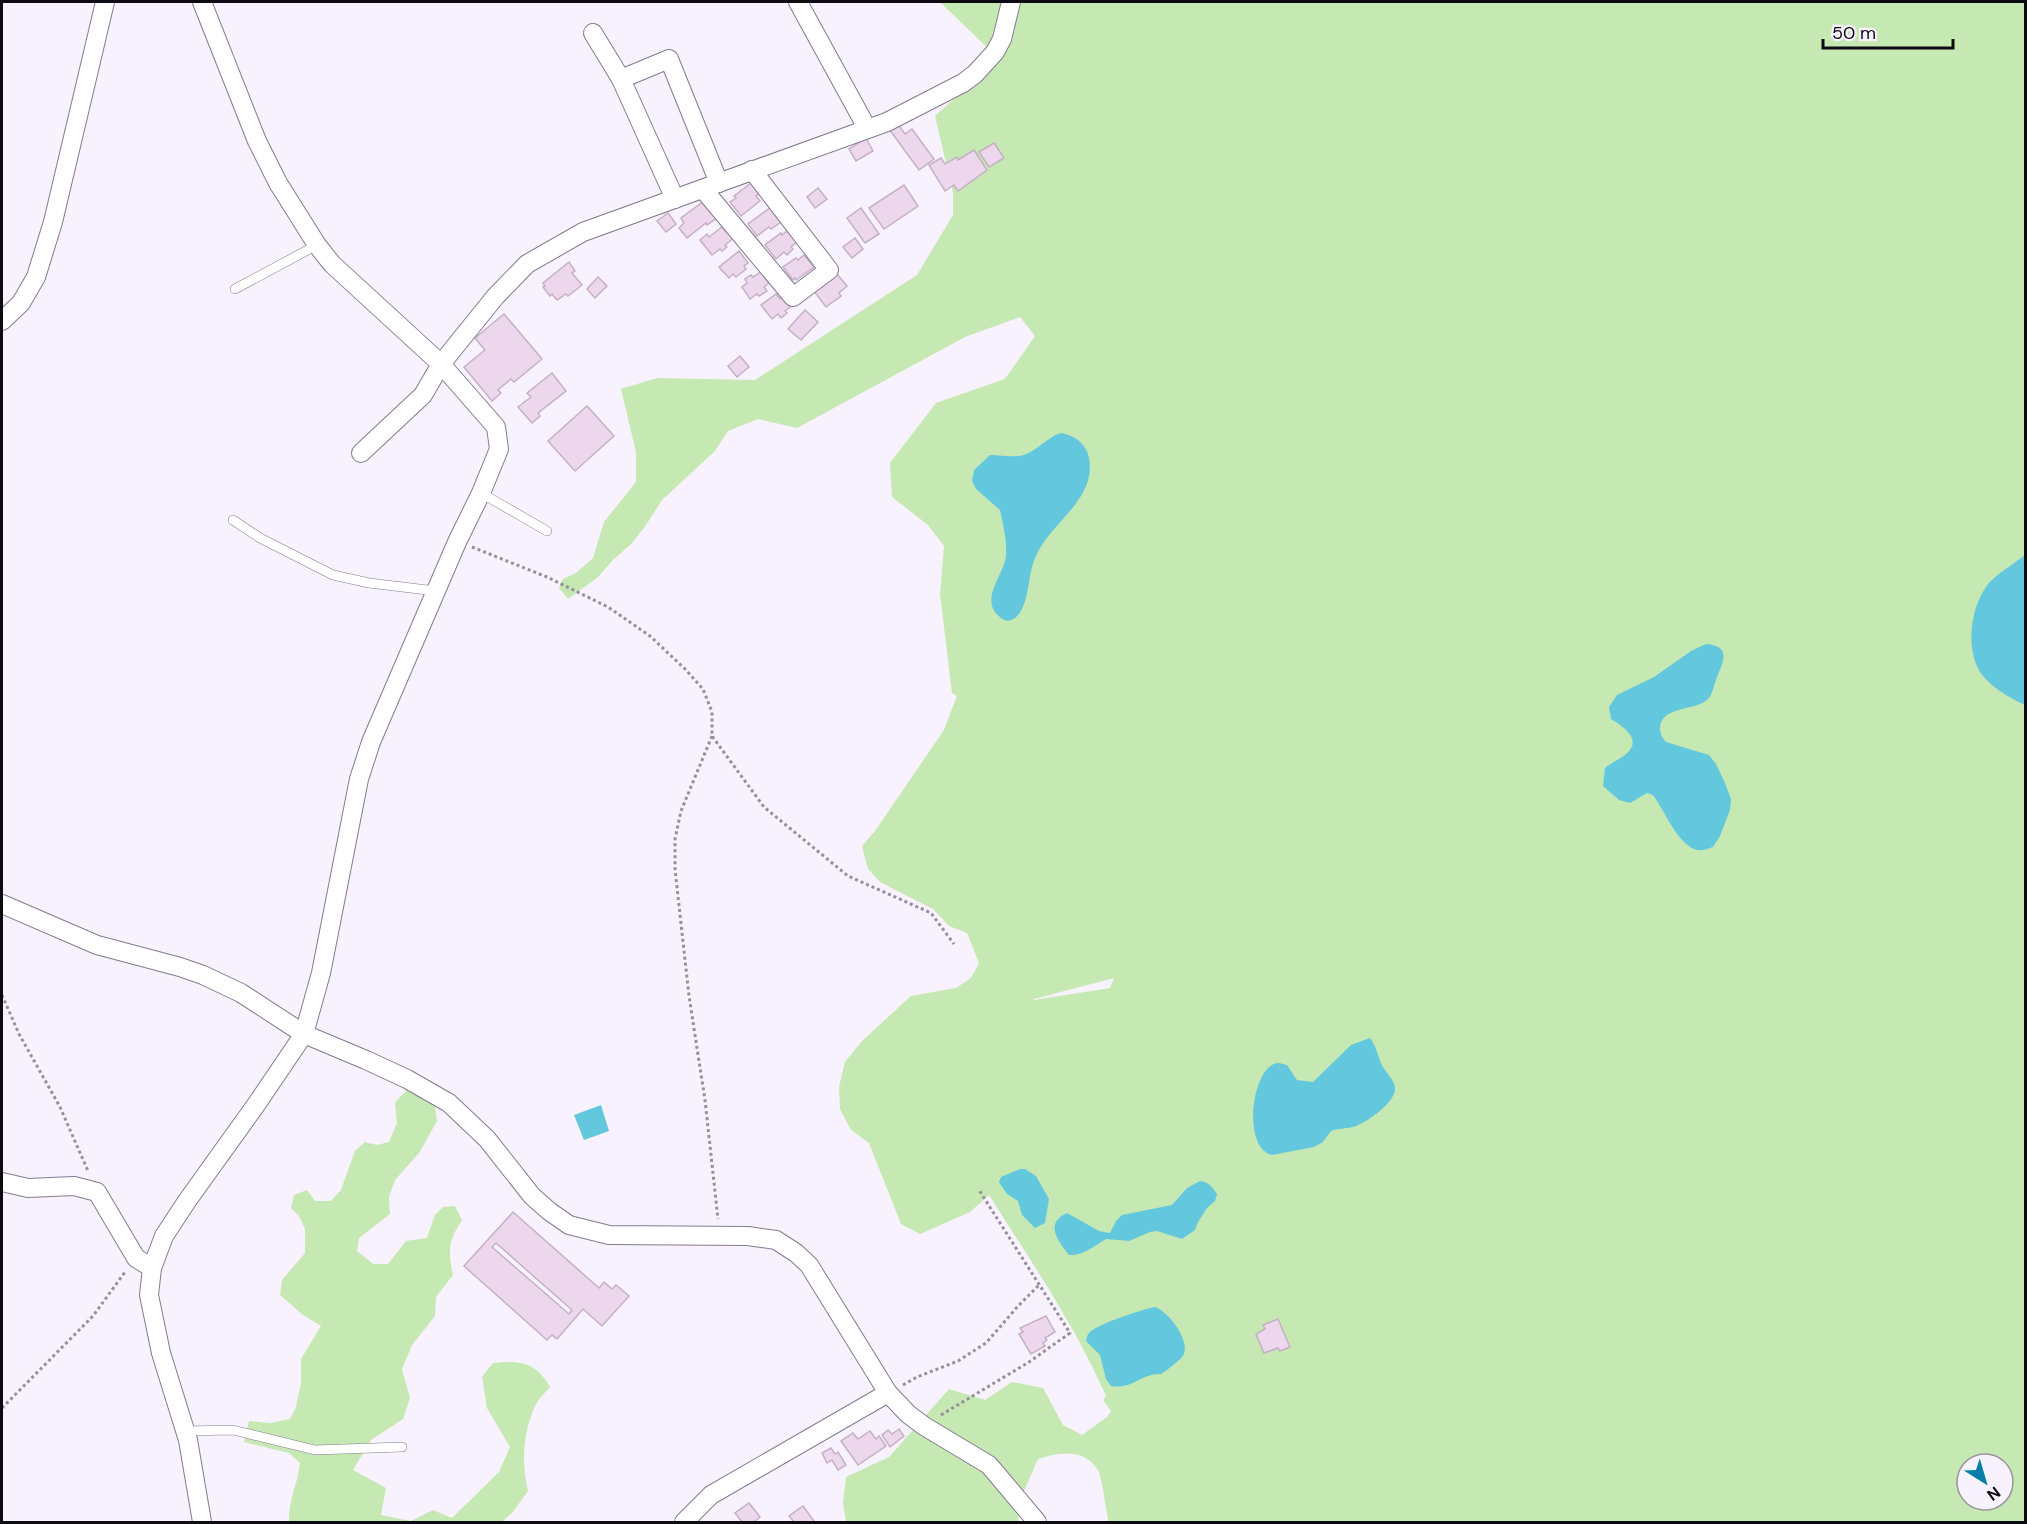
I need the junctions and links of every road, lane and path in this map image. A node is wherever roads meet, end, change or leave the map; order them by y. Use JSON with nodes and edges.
{"nodes":[{"id":1,"x":105,"y":2,"type":"edge"},
{"id":2,"x":202,"y":2,"type":"edge"},
{"id":3,"x":798,"y":2,"type":"edge"},
{"id":4,"x":1011,"y":2,"type":"edge"},
{"id":5,"x":593,"y":33,"type":"dead end"},
{"id":6,"x":621,"y":79,"type":"junction"},
{"id":7,"x":867,"y":128,"type":"junction"},
{"id":8,"x":752,"y":170,"type":"junction"},
{"id":9,"x":711,"y":186,"type":"junction"},
{"id":10,"x":675,"y":199,"type":"junction"},
{"id":11,"x":317,"y":245,"type":"junction"},
{"id":12,"x":235,"y":289,"type":"dead end"},
{"id":13,"x":2,"y":321,"type":"edge"},
{"id":14,"x":441,"y":364,"type":"junction"},
{"id":15,"x":361,"y":453,"type":"dead end"},
{"id":16,"x":481,"y":493,"type":"junction"},
{"id":17,"x":233,"y":520,"type":"dead end"},
{"id":18,"x":547,"y":531,"type":"dead end"},
{"id":19,"x":457,"y":542,"type":"junction"},
{"id":20,"x":436,"y":591,"type":"junction"},
{"id":21,"x":712,"y":736,"type":"junction"},
{"id":22,"x":2,"y":904,"type":"edge"},
{"id":23,"x":954,"y":944,"type":"dead end"},
{"id":24,"x":2,"y":996,"type":"edge"},
{"id":25,"x":304,"y":1034,"type":"junction"},
{"id":26,"x":2,"y":1182,"type":"edge"},
{"id":27,"x":979,"y":1190,"type":"dead end"},
{"id":28,"x":97,"y":1192,"type":"junction"},
{"id":29,"x":721,"y":1235,"type":"junction"},
{"id":30,"x":136,"y":1257,"type":"junction"},
{"id":31,"x":152,"y":1268,"type":"junction"},
{"id":32,"x":1039,"y":1285,"type":"junction"},
{"id":33,"x":888,"y":1393,"type":"junction"},
{"id":34,"x":2,"y":1408,"type":"edge"},
{"id":35,"x":924,"y":1426,"type":"junction"},
{"id":36,"x":185,"y":1431,"type":"junction"},
{"id":37,"x":402,"y":1447,"type":"dead end"},
{"id":38,"x":202,"y":1522,"type":"edge"},
{"id":39,"x":684,"y":1522,"type":"edge"},
{"id":40,"x":1037,"y":1522,"type":"edge"}],
"edges":[{"from":1,"to":13,"type":"street"},
{"from":2,"to":11,"type":"street"},
{"from":3,"to":7,"type":"street"},
{"from":4,"to":7,"type":"street"},
{"from":5,"to":6,"type":"street"},
{"from":6,"to":9,"type":"street"},
{"from":6,"to":10,"type":"street"},
{"from":7,"to":8,"type":"street"},
{"from":8,"to":9,"type":"street"},
{"from":8,"to":9,"type":"street"},
{"from":9,"to":10,"type":"street"},
{"from":10,"to":14,"type":"street"},
{"from":11,"to":12,"type":"lane"},
{"from":11,"to":14,"type":"street"},
{"from":14,"to":15,"type":"street"},
{"from":14,"to":16,"type":"street"},
{"from":16,"to":18,"type":"lane"},
{"from":16,"to":19,"type":"street"},
{"from":17,"to":20,"type":"lane"},
{"from":19,"to":20,"type":"street"},
{"from":19,"to":21,"type":"path"},
{"from":20,"to":25,"type":"street"},
{"from":21,"to":23,"type":"path"},
{"from":21,"to":29,"type":"path"},
{"from":22,"to":25,"type":"street"},
{"from":24,"to":28,"type":"path"},
{"from":25,"to":29,"type":"street"},
{"from":25,"to":31,"type":"street"},
{"from":26,"to":28,"type":"street"},
{"from":27,"to":32,"type":"path"},
{"from":28,"to":30,"type":"street"},
{"from":29,"to":33,"type":"street"},
{"from":30,"to":31,"type":"street"},
{"from":30,"to":34,"type":"path"},
{"from":31,"to":36,"type":"street"},
{"from":32,"to":33,"type":"path"},
{"from":32,"to":35,"type":"path"},
{"from":33,"to":35,"type":"street"},
{"from":33,"to":39,"type":"street"},
{"from":35,"to":40,"type":"street"},
{"from":36,"to":37,"type":"lane"},
{"from":36,"to":38,"type":"street"}]}
